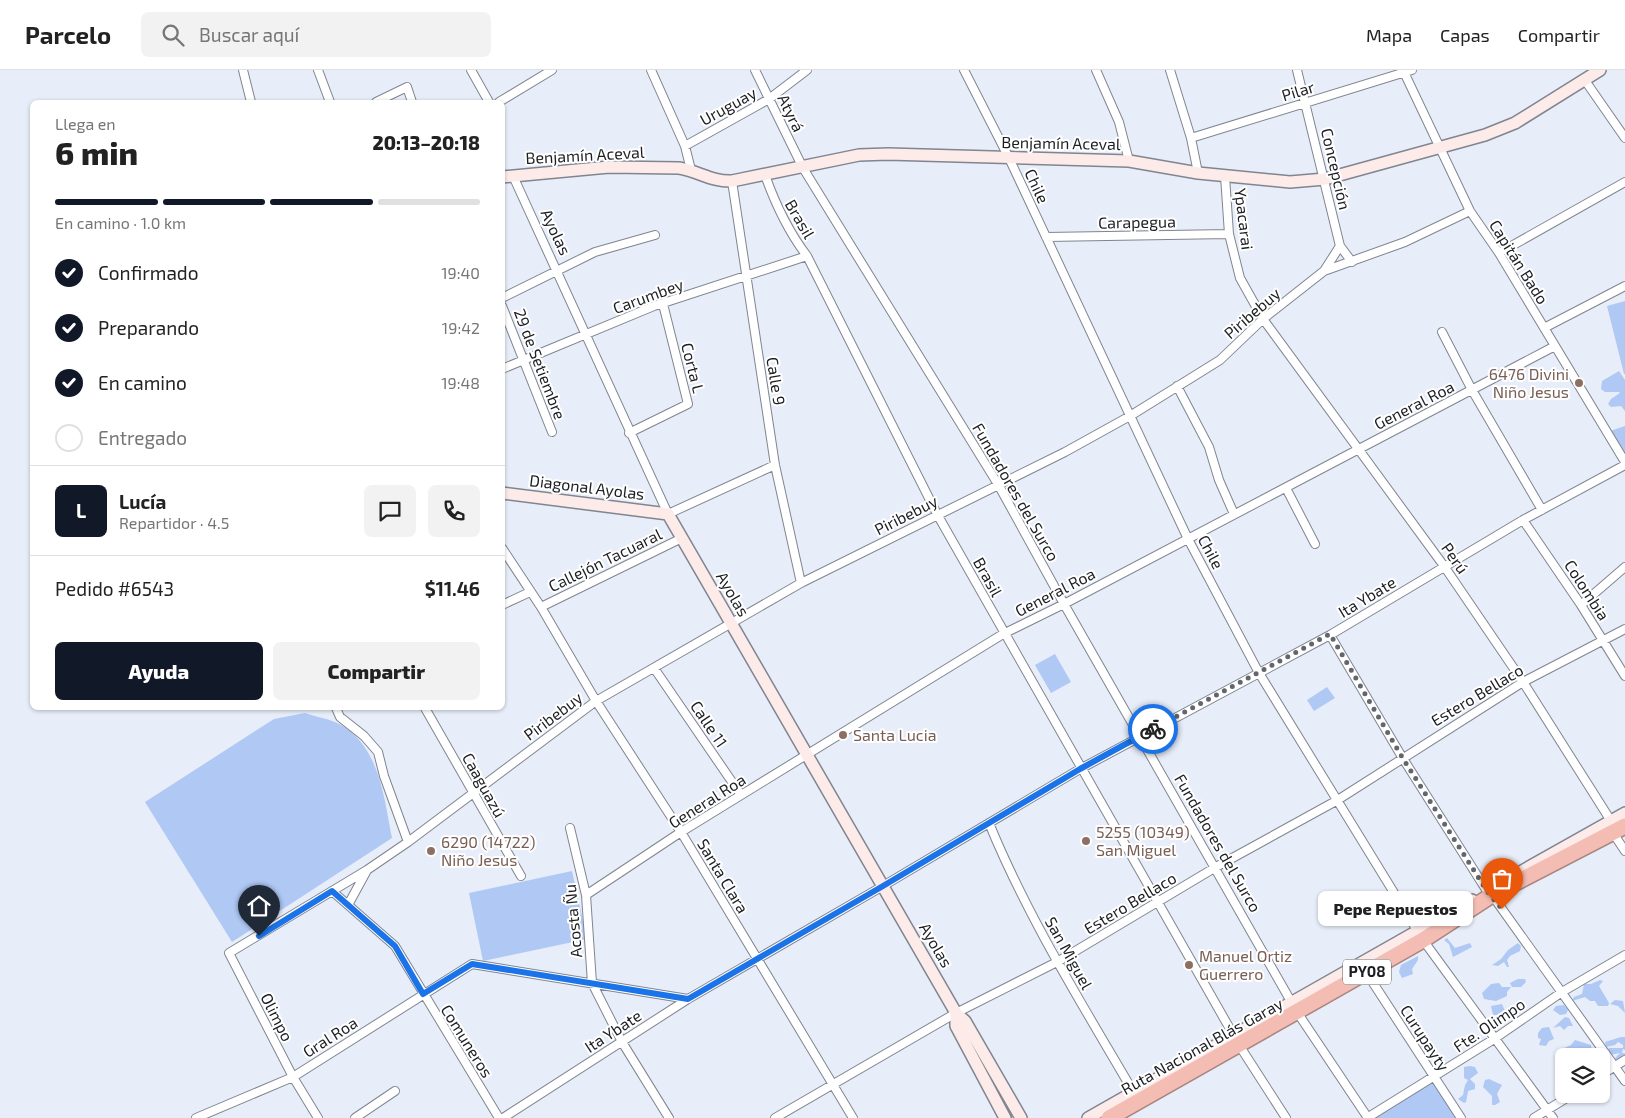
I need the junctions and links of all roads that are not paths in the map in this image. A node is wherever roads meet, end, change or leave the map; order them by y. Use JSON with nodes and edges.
{"nodes":[{"id":1,"x":243,"y":70,"type":"edge"},
{"id":2,"x":318,"y":70,"type":"edge"},
{"id":3,"x":472,"y":70,"type":"edge"},
{"id":4,"x":552,"y":70,"type":"edge"},
{"id":5,"x":651,"y":70,"type":"edge"},
{"id":6,"x":754,"y":70,"type":"edge"},
{"id":7,"x":807,"y":70,"type":"edge"},
{"id":8,"x":964,"y":70,"type":"edge"},
{"id":9,"x":1096,"y":70,"type":"edge"},
{"id":10,"x":1170,"y":70,"type":"edge"},
{"id":11,"x":1297,"y":70,"type":"edge"},
{"id":12,"x":1412,"y":70,"type":"edge"},
{"id":13,"x":1600,"y":70,"type":"edge"},
{"id":14,"x":1403,"y":71,"type":"edge"},
{"id":15,"x":1584,"y":79,"type":"junction"},
{"id":16,"x":769,"y":99,"type":"junction"},
{"id":17,"x":250,"y":100,"type":"edge"},
{"id":18,"x":329,"y":100,"type":"edge"},
{"id":19,"x":380,"y":100,"type":"edge"},
{"id":20,"x":411,"y":100,"type":"edge"},
{"id":21,"x":488,"y":100,"type":"edge"},
{"id":22,"x":502,"y":100,"type":"edge"},
{"id":23,"x":1306,"y":103,"type":"junction"},
{"id":24,"x":1191,"y":138,"type":"junction"},
{"id":25,"x":1625,"y":138,"type":"edge"},
{"id":26,"x":685,"y":146,"type":"junction"},
{"id":27,"x":1440,"y":147,"type":"junction"},
{"id":28,"x":1009,"y":158,"type":"junction"},
{"id":29,"x":1129,"y":161,"type":"junction"},
{"id":30,"x":803,"y":168,"type":"junction"},
{"id":31,"x":691,"y":170,"type":"junction"},
{"id":32,"x":1198,"y":172,"type":"junction"},
{"id":33,"x":765,"y":175,"type":"junction"},
{"id":34,"x":1225,"y":176,"type":"junction"},
{"id":35,"x":508,"y":177,"type":"edge"},
{"id":36,"x":1325,"y":178,"type":"junction"},
{"id":37,"x":732,"y":181,"type":"junction"},
{"id":38,"x":1625,"y":182,"type":"edge"},
{"id":39,"x":1470,"y":211,"type":"junction"},
{"id":40,"x":1229,"y":234,"type":"junction"},
{"id":41,"x":655,"y":236,"type":"dead end"},
{"id":42,"x":1046,"y":237,"type":"junction"},
{"id":43,"x":1340,"y":246,"type":"junction"},
{"id":44,"x":1499,"y":253,"type":"junction"},
{"id":45,"x":807,"y":256,"type":"junction"},
{"id":46,"x":1352,"y":262,"type":"junction"},
{"id":47,"x":556,"y":270,"type":"junction"},
{"id":48,"x":1324,"y":271,"type":"junction"},
{"id":49,"x":746,"y":276,"type":"junction"},
{"id":50,"x":1625,"y":286,"type":"edge"},
{"id":51,"x":505,"y":296,"type":"edge"},
{"id":52,"x":663,"y":304,"type":"junction"},
{"id":53,"x":505,"y":314,"type":"edge"},
{"id":54,"x":1263,"y":319,"type":"junction"},
{"id":55,"x":1544,"y":328,"type":"junction"},
{"id":56,"x":1442,"y":332,"type":"dead end"},
{"id":57,"x":584,"y":335,"type":"junction"},
{"id":58,"x":1555,"y":346,"type":"junction"},
{"id":59,"x":522,"y":360,"type":"junction"},
{"id":60,"x":505,"y":368,"type":"edge"},
{"id":61,"x":1177,"y":386,"type":"junction"},
{"id":62,"x":1472,"y":390,"type":"junction"},
{"id":63,"x":1130,"y":416,"type":"junction"},
{"id":64,"x":552,"y":432,"type":"dead end"},
{"id":65,"x":629,"y":433,"type":"junction"},
{"id":66,"x":1360,"y":448,"type":"junction"},
{"id":67,"x":1625,"y":463,"type":"edge"},
{"id":68,"x":775,"y":465,"type":"junction"},
{"id":69,"x":999,"y":486,"type":"junction"},
{"id":70,"x":1286,"y":488,"type":"junction"},
{"id":71,"x":505,"y":493,"type":"edge"},
{"id":72,"x":1542,"y":510,"type":"junction"},
{"id":73,"x":668,"y":514,"type":"junction"},
{"id":74,"x":937,"y":514,"type":"junction"},
{"id":75,"x":1234,"y":514,"type":"junction"},
{"id":76,"x":1523,"y":520,"type":"junction"},
{"id":77,"x":682,"y":538,"type":"junction"},
{"id":78,"x":1188,"y":539,"type":"junction"},
{"id":79,"x":1315,"y":544,"type":"dead end"},
{"id":80,"x":505,"y":553,"type":"edge"},
{"id":81,"x":1444,"y":566,"type":"junction"},
{"id":82,"x":1625,"y":567,"type":"edge"},
{"id":83,"x":801,"y":583,"type":"junction"},
{"id":84,"x":530,"y":592,"type":"junction"},
{"id":85,"x":505,"y":604,"type":"edge"},
{"id":86,"x":1064,"y":604,"type":"junction"},
{"id":87,"x":1581,"y":605,"type":"junction"},
{"id":88,"x":541,"y":607,"type":"junction"},
{"id":89,"x":731,"y":623,"type":"junction"},
{"id":90,"x":1625,"y":629,"type":"edge"},
{"id":91,"x":1003,"y":634,"type":"junction"},
{"id":92,"x":1330,"y":634,"type":"junction"},
{"id":93,"x":1604,"y":642,"type":"junction"},
{"id":94,"x":654,"y":668,"type":"junction"},
{"id":95,"x":1259,"y":673,"type":"junction"},
{"id":96,"x":1625,"y":676,"type":"edge"},
{"id":97,"x":1523,"y":682,"type":"junction"},
{"id":98,"x":596,"y":701,"type":"junction"},
{"id":99,"x":337,"y":710,"type":"edge"},
{"id":100,"x":426,"y":710,"type":"edge"},
{"id":101,"x":1140,"y":736,"type":"junction"},
{"id":102,"x":807,"y":754,"type":"junction"},
{"id":103,"x":1402,"y":757,"type":"junction"},
{"id":104,"x":1080,"y":769,"type":"junction"},
{"id":105,"x":473,"y":795,"type":"junction"},
{"id":106,"x":741,"y":795,"type":"junction"},
{"id":107,"x":1336,"y":801,"type":"junction"},
{"id":108,"x":1625,"y":814,"type":"edge"},
{"id":109,"x":989,"y":823,"type":"junction"},
{"id":110,"x":1616,"y":827,"type":"edge"},
{"id":111,"x":570,"y":828,"type":"dead end"},
{"id":112,"x":681,"y":832,"type":"junction"},
{"id":113,"x":408,"y":842,"type":"junction"},
{"id":114,"x":1625,"y":851,"type":"edge"},
{"id":115,"x":1216,"y":867,"type":"junction"},
{"id":116,"x":367,"y":870,"type":"junction"},
{"id":117,"x":521,"y":876,"type":"dead end"},
{"id":118,"x":883,"y":886,"type":"junction"},
{"id":119,"x":332,"y":891,"type":"junction"},
{"id":120,"x":1489,"y":893,"type":"junction"},
{"id":121,"x":586,"y":895,"type":"junction"},
{"id":122,"x":1158,"y":903,"type":"junction"},
{"id":123,"x":348,"y":905,"type":"junction"},
{"id":124,"x":1420,"y":936,"type":"junction"},
{"id":125,"x":229,"y":954,"type":"joint"},
{"id":126,"x":1625,"y":955,"type":"edge"},
{"id":127,"x":757,"y":958,"type":"junction"},
{"id":128,"x":1057,"y":962,"type":"junction"},
{"id":129,"x":1366,"y":972,"type":"junction"},
{"id":130,"x":592,"y":983,"type":"junction"},
{"id":131,"x":1562,"y":992,"type":"junction"},
{"id":132,"x":423,"y":994,"type":"junction"},
{"id":133,"x":688,"y":999,"type":"junction"},
{"id":134,"x":1295,"y":1008,"type":"junction"},
{"id":135,"x":956,"y":1013,"type":"junction"},
{"id":136,"x":1494,"y":1039,"type":"junction"},
{"id":137,"x":1236,"y":1040,"type":"junction"},
{"id":138,"x":622,"y":1042,"type":"junction"},
{"id":139,"x":1625,"y":1060,"type":"edge"},
{"id":140,"x":1615,"y":1066,"type":"junction"},
{"id":141,"x":1610,"y":1069,"type":"edge"},
{"id":142,"x":293,"y":1077,"type":"junction"},
{"id":143,"x":1434,"y":1077,"type":"junction"},
{"id":144,"x":1625,"y":1081,"type":"edge"},
{"id":145,"x":834,"y":1085,"type":"junction"},
{"id":146,"x":395,"y":1091,"type":"dead end"},
{"id":147,"x":1134,"y":1092,"type":"junction"},
{"id":148,"x":1558,"y":1103,"type":"edge"},
{"id":149,"x":1547,"y":1110,"type":"junction"},
{"id":150,"x":196,"y":1118,"type":"edge"},
{"id":151,"x":318,"y":1118,"type":"edge"},
{"id":152,"x":354,"y":1118,"type":"edge"},
{"id":153,"x":499,"y":1118,"type":"edge"},
{"id":154,"x":503,"y":1118,"type":"edge"},
{"id":155,"x":669,"y":1118,"type":"edge"},
{"id":156,"x":775,"y":1118,"type":"edge"},
{"id":157,"x":854,"y":1118,"type":"edge"},
{"id":158,"x":1005,"y":1118,"type":"edge"},
{"id":159,"x":1021,"y":1118,"type":"edge"},
{"id":160,"x":1088,"y":1118,"type":"edge"},
{"id":161,"x":1109,"y":1118,"type":"edge"},
{"id":162,"x":1286,"y":1118,"type":"edge"},
{"id":163,"x":1368,"y":1118,"type":"edge"},
{"id":164,"x":1461,"y":1118,"type":"edge"},
{"id":165,"x":1534,"y":1118,"type":"edge"},
{"id":166,"x":1553,"y":1118,"type":"edge"}],
"edges":[{"from":1,"to":17,"type":"street"},
{"from":2,"to":18,"type":"street"},
{"from":3,"to":21,"type":"street"},
{"from":4,"to":22,"type":"street"},
{"from":5,"to":26,"type":"street"},
{"from":6,"to":16,"type":"street","name":"Atyrá"},
{"from":7,"to":16,"type":"street","name":"Uruguay"},
{"from":8,"to":28,"type":"street","name":"Chile"},
{"from":9,"to":29,"type":"street"},
{"from":10,"to":24,"type":"street"},
{"from":11,"to":23,"type":"street","name":"Concepción"},
{"from":12,"to":14,"type":"street","name":"Pilar"},
{"from":13,"to":15,"type":"street","name":"Benjamín Aceval"},
{"from":14,"to":23,"type":"street","name":"Pilar"},
{"from":14,"to":27,"type":"street","name":"Capitán Bado"},
{"from":15,"to":25,"type":"street"},
{"from":15,"to":27,"type":"street","name":"Benjamín Aceval"},
{"from":16,"to":26,"type":"street","name":"Uruguay"},
{"from":16,"to":30,"type":"street","name":"Atyrá"},
{"from":19,"to":20,"type":"street"},
{"from":23,"to":24,"type":"street","name":"Pilar"},
{"from":23,"to":36,"type":"street","name":"Concepción"},
{"from":24,"to":32,"type":"street"},
{"from":26,"to":31,"type":"street"},
{"from":27,"to":36,"type":"street","name":"Benjamín Aceval"},
{"from":27,"to":39,"type":"street","name":"Capitán Bado"},
{"from":28,"to":29,"type":"street","name":"Benjamín Aceval"},
{"from":28,"to":30,"type":"street","name":"Benjamín Aceval"},
{"from":28,"to":42,"type":"street","name":"Chile"},
{"from":29,"to":32,"type":"street","name":"Benjamín Aceval"},
{"from":30,"to":33,"type":"street","name":"Benjamín Aceval"},
{"from":30,"to":69,"type":"street","name":"Fundadores del Surco"},
{"from":31,"to":35,"type":"street","name":"Benjamín Aceval"},
{"from":31,"to":37,"type":"street","name":"Benjamín Aceval"},
{"from":32,"to":34,"type":"street","name":"Benjamín Aceval"},
{"from":33,"to":37,"type":"street","name":"Benjamín Aceval"},
{"from":33,"to":45,"type":"street","name":"Brasil"},
{"from":34,"to":36,"type":"street","name":"Benjamín Aceval"},
{"from":34,"to":40,"type":"street","name":"Ypacarai"},
{"from":35,"to":47,"type":"street","name":"Ayolas"},
{"from":36,"to":43,"type":"street","name":"Concepción"},
{"from":37,"to":49,"type":"street","name":"Calle 9"},
{"from":38,"to":44,"type":"street"},
{"from":39,"to":44,"type":"street","name":"Capitán Bado"},
{"from":39,"to":46,"type":"street","name":"Piribebuy"},
{"from":40,"to":42,"type":"street","name":"Carapegua"},
{"from":40,"to":54,"type":"street","name":"Ypacarai"},
{"from":41,"to":47,"type":"street"},
{"from":42,"to":63,"type":"street","name":"Chile"},
{"from":43,"to":46,"type":"street"},
{"from":43,"to":48,"type":"street"},
{"from":44,"to":55,"type":"street","name":"Capitán Bado"},
{"from":45,"to":49,"type":"street","name":"Carumbey"},
{"from":45,"to":74,"type":"street","name":"Brasil"},
{"from":46,"to":48,"type":"street","name":"Piribebuy"},
{"from":47,"to":51,"type":"street"},
{"from":47,"to":57,"type":"street","name":"Ayolas"},
{"from":48,"to":54,"type":"street","name":"Piribebuy"},
{"from":49,"to":52,"type":"street","name":"Carumbey"},
{"from":49,"to":68,"type":"street","name":"Calle 9"},
{"from":50,"to":55,"type":"street"},
{"from":52,"to":57,"type":"street","name":"Carumbey"},
{"from":52,"to":65,"type":"street","name":"Corta L"},
{"from":53,"to":59,"type":"street","name":"29 de Setiembre"},
{"from":54,"to":61,"type":"street","name":"Piribebuy"},
{"from":54,"to":66,"type":"street","name":"Perú"},
{"from":55,"to":58,"type":"street","name":"Capitán Bado"},
{"from":56,"to":62,"type":"street"},
{"from":57,"to":59,"type":"street","name":"Carumbey"},
{"from":57,"to":65,"type":"street","name":"Ayolas"},
{"from":58,"to":62,"type":"street","name":"General Roa"},
{"from":58,"to":67,"type":"street","name":"Capitán Bado"},
{"from":59,"to":60,"type":"street","name":"Carumbey"},
{"from":59,"to":64,"type":"street","name":"29 de Setiembre"},
{"from":61,"to":63,"type":"street","name":"Piribebuy"},
{"from":61,"to":75,"type":"street"},
{"from":62,"to":66,"type":"street","name":"General Roa"},
{"from":62,"to":72,"type":"street"},
{"from":63,"to":69,"type":"street","name":"Piribebuy"},
{"from":63,"to":78,"type":"street","name":"Chile"},
{"from":65,"to":73,"type":"street","name":"Ayolas"},
{"from":66,"to":70,"type":"street","name":"General Roa"},
{"from":66,"to":81,"type":"street","name":"Perú"},
{"from":67,"to":72,"type":"street","name":"Ita Ybate"},
{"from":68,"to":73,"type":"street"},
{"from":68,"to":83,"type":"street","name":"Calle 9"},
{"from":69,"to":74,"type":"street","name":"Piribebuy"},
{"from":69,"to":86,"type":"street","name":"Fundadores del Surco"},
{"from":70,"to":75,"type":"street","name":"General Roa"},
{"from":70,"to":79,"type":"street"},
{"from":71,"to":73,"type":"street","name":"Diagonal Ayolas"},
{"from":72,"to":76,"type":"street","name":"Ita Ybate"},
{"from":73,"to":77,"type":"street","name":"Ayolas"},
{"from":74,"to":83,"type":"street","name":"Piribebuy"},
{"from":74,"to":91,"type":"street","name":"Brasil"},
{"from":75,"to":78,"type":"street","name":"General Roa"},
{"from":76,"to":81,"type":"street","name":"Ita Ybate"},
{"from":76,"to":87,"type":"street","name":"Colombia"},
{"from":77,"to":88,"type":"street","name":"Callejón Tacuaral"},
{"from":77,"to":89,"type":"street","name":"Ayolas"},
{"from":78,"to":86,"type":"street","name":"General Roa"},
{"from":78,"to":95,"type":"street","name":"Chile"},
{"from":80,"to":84,"type":"street","name":"Santa Clara"},
{"from":81,"to":92,"type":"street","name":"Ita Ybate"},
{"from":81,"to":97,"type":"street","name":"Perú"},
{"from":82,"to":87,"type":"street"},
{"from":83,"to":89,"type":"street","name":"Piribebuy"},
{"from":84,"to":85,"type":"street","name":"Callejón Tacuaral"},
{"from":84,"to":88,"type":"street","name":"Santa Clara"},
{"from":86,"to":91,"type":"street","name":"General Roa"},
{"from":86,"to":101,"type":"street","name":"Fundadores del Surco"},
{"from":87,"to":93,"type":"street","name":"Colombia"},
{"from":88,"to":98,"type":"street","name":"Santa Clara"},
{"from":89,"to":94,"type":"street","name":"Piribebuy"},
{"from":89,"to":102,"type":"street","name":"Ayolas"},
{"from":90,"to":93,"type":"street","name":"Estero Bellaco"},
{"from":91,"to":102,"type":"street","name":"General Roa"},
{"from":91,"to":104,"type":"street","name":"Brasil"},
{"from":92,"to":95,"type":"street","name":"Ita Ybate"},
{"from":92,"to":103,"type":"street"},
{"from":93,"to":96,"type":"street","name":"Colombia"},
{"from":93,"to":97,"type":"street","name":"Estero Bellaco"},
{"from":94,"to":98,"type":"street","name":"Piribebuy"},
{"from":94,"to":106,"type":"street","name":"Calle 11"},
{"from":95,"to":101,"type":"street","name":"Ita Ybate"},
{"from":95,"to":107,"type":"street","name":"Chile"},
{"from":97,"to":103,"type":"street","name":"Estero Bellaco"},
{"from":97,"to":110,"type":"street","name":"Perú"},
{"from":98,"to":105,"type":"street","name":"Piribebuy"},
{"from":98,"to":112,"type":"street","name":"Santa Clara"},
{"from":99,"to":113,"type":"street"},
{"from":100,"to":105,"type":"street","name":"Caaguazú"},
{"from":101,"to":104,"type":"street","name":"Ita Ybate"},
{"from":101,"to":115,"type":"street","name":"Fundadores del Surco"},
{"from":102,"to":106,"type":"street","name":"General Roa"},
{"from":102,"to":118,"type":"street","name":"Ayolas"},
{"from":103,"to":107,"type":"street","name":"Estero Bellaco"},
{"from":103,"to":120,"type":"street"},
{"from":104,"to":109,"type":"street","name":"Ita Ybate"},
{"from":104,"to":122,"type":"street","name":"Brasil"},
{"from":105,"to":113,"type":"street","name":"Piribebuy"},
{"from":105,"to":117,"type":"street","name":"Caaguazú"},
{"from":106,"to":112,"type":"street","name":"General Roa"},
{"from":107,"to":115,"type":"street","name":"Estero Bellaco"},
{"from":107,"to":124,"type":"street","name":"Chile"},
{"from":108,"to":110,"type":"street"},
{"from":109,"to":118,"type":"street","name":"Ita Ybate"},
{"from":109,"to":128,"type":"street","name":"San Miguel"},
{"from":110,"to":114,"type":"street","name":"Perú"},
{"from":110,"to":120,"type":"highway","name":"Ruta Nacional Blás Garay","number":"PY08"},
{"from":111,"to":121,"type":"street","name":"Acosta Ñu"},
{"from":112,"to":121,"type":"street","name":"General Roa"},
{"from":112,"to":127,"type":"street","name":"Santa Clara"},
{"from":113,"to":116,"type":"street","name":"Piribebuy"},
{"from":115,"to":122,"type":"street","name":"Estero Bellaco"},
{"from":115,"to":134,"type":"street","name":"Fundadores del Surco"},
{"from":116,"to":119,"type":"street","name":"Piribebuy"},
{"from":116,"to":123,"type":"street","name":"Piribebuy"},
{"from":118,"to":127,"type":"street","name":"Ita Ybate"},
{"from":118,"to":135,"type":"street","name":"Ayolas"},
{"from":119,"to":123,"type":"street","name":"Comuneros"},
{"from":119,"to":125,"type":"street","name":"Piribebuy"},
{"from":120,"to":124,"type":"highway","name":"Ruta Nacional Blás Garay","number":"PY08"},
{"from":120,"to":131,"type":"street"},
{"from":121,"to":130,"type":"street","name":"Acosta Ñu"},
{"from":122,"to":128,"type":"street","name":"Estero Bellaco"},
{"from":122,"to":137,"type":"street","name":"Brasil"},
{"from":123,"to":132,"type":"street","name":"Comuneros"},
{"from":124,"to":129,"type":"highway","name":"Ruta Nacional Blás Garay","number":"PY08"},
{"from":124,"to":134,"type":"street"},
{"from":124,"to":136,"type":"street","name":"Chile"},
{"from":125,"to":142,"type":"street","name":"Olimpo"},
{"from":126,"to":131,"type":"street","name":"Fte. Olimpo"},
{"from":127,"to":133,"type":"street","name":"Ita Ybate"},
{"from":127,"to":145,"type":"street","name":"Santa Clara"},
{"from":128,"to":135,"type":"street","name":"Estero Bellaco"},
{"from":128,"to":147,"type":"street","name":"San Miguel"},
{"from":129,"to":134,"type":"highway","name":"Ruta Nacional Blás Garay","number":"PY08"},
{"from":129,"to":143,"type":"street","name":"Curupayty"},
{"from":130,"to":132,"type":"street","name":"Gral Roa"},
{"from":130,"to":133,"type":"street"},
{"from":130,"to":138,"type":"street"},
{"from":131,"to":136,"type":"street","name":"Fte. Olimpo"},
{"from":131,"to":140,"type":"street"},
{"from":132,"to":142,"type":"street","name":"Gral Roa"},
{"from":132,"to":153,"type":"street","name":"Comuneros"},
{"from":133,"to":138,"type":"street","name":"Ita Ybate"},
{"from":134,"to":137,"type":"highway","name":"Ruta Nacional Blás Garay","number":"PY08"},
{"from":134,"to":163,"type":"street","name":"Fundadores del Surco"},
{"from":135,"to":145,"type":"street","name":"Estero Bellaco"},
{"from":135,"to":158,"type":"street"},
{"from":135,"to":159,"type":"street"},
{"from":136,"to":143,"type":"street","name":"Fte. Olimpo"},
{"from":136,"to":149,"type":"street","name":"Chile"},
{"from":137,"to":147,"type":"street"},
{"from":137,"to":161,"type":"highway","name":"Ruta Nacional Blás Garay","number":"PY08"},
{"from":137,"to":162,"type":"street","name":"Brasil"},
{"from":138,"to":154,"type":"street","name":"Ita Ybate"},
{"from":138,"to":155,"type":"street"},
{"from":139,"to":140,"type":"street"},
{"from":140,"to":141,"type":"street"},
{"from":140,"to":144,"type":"street"},
{"from":142,"to":150,"type":"street","name":"Gral Roa"},
{"from":142,"to":151,"type":"street","name":"Olimpo"},
{"from":143,"to":163,"type":"street","name":"Fte. Olimpo"},
{"from":143,"to":164,"type":"street","name":"Curupayty"},
{"from":145,"to":156,"type":"street","name":"Estero Bellaco"},
{"from":145,"to":157,"type":"street","name":"Santa Clara"},
{"from":146,"to":152,"type":"street"},
{"from":147,"to":160,"type":"street"},
{"from":148,"to":149,"type":"street"},
{"from":149,"to":165,"type":"street"},
{"from":149,"to":166,"type":"street","name":"Chile"}]}
